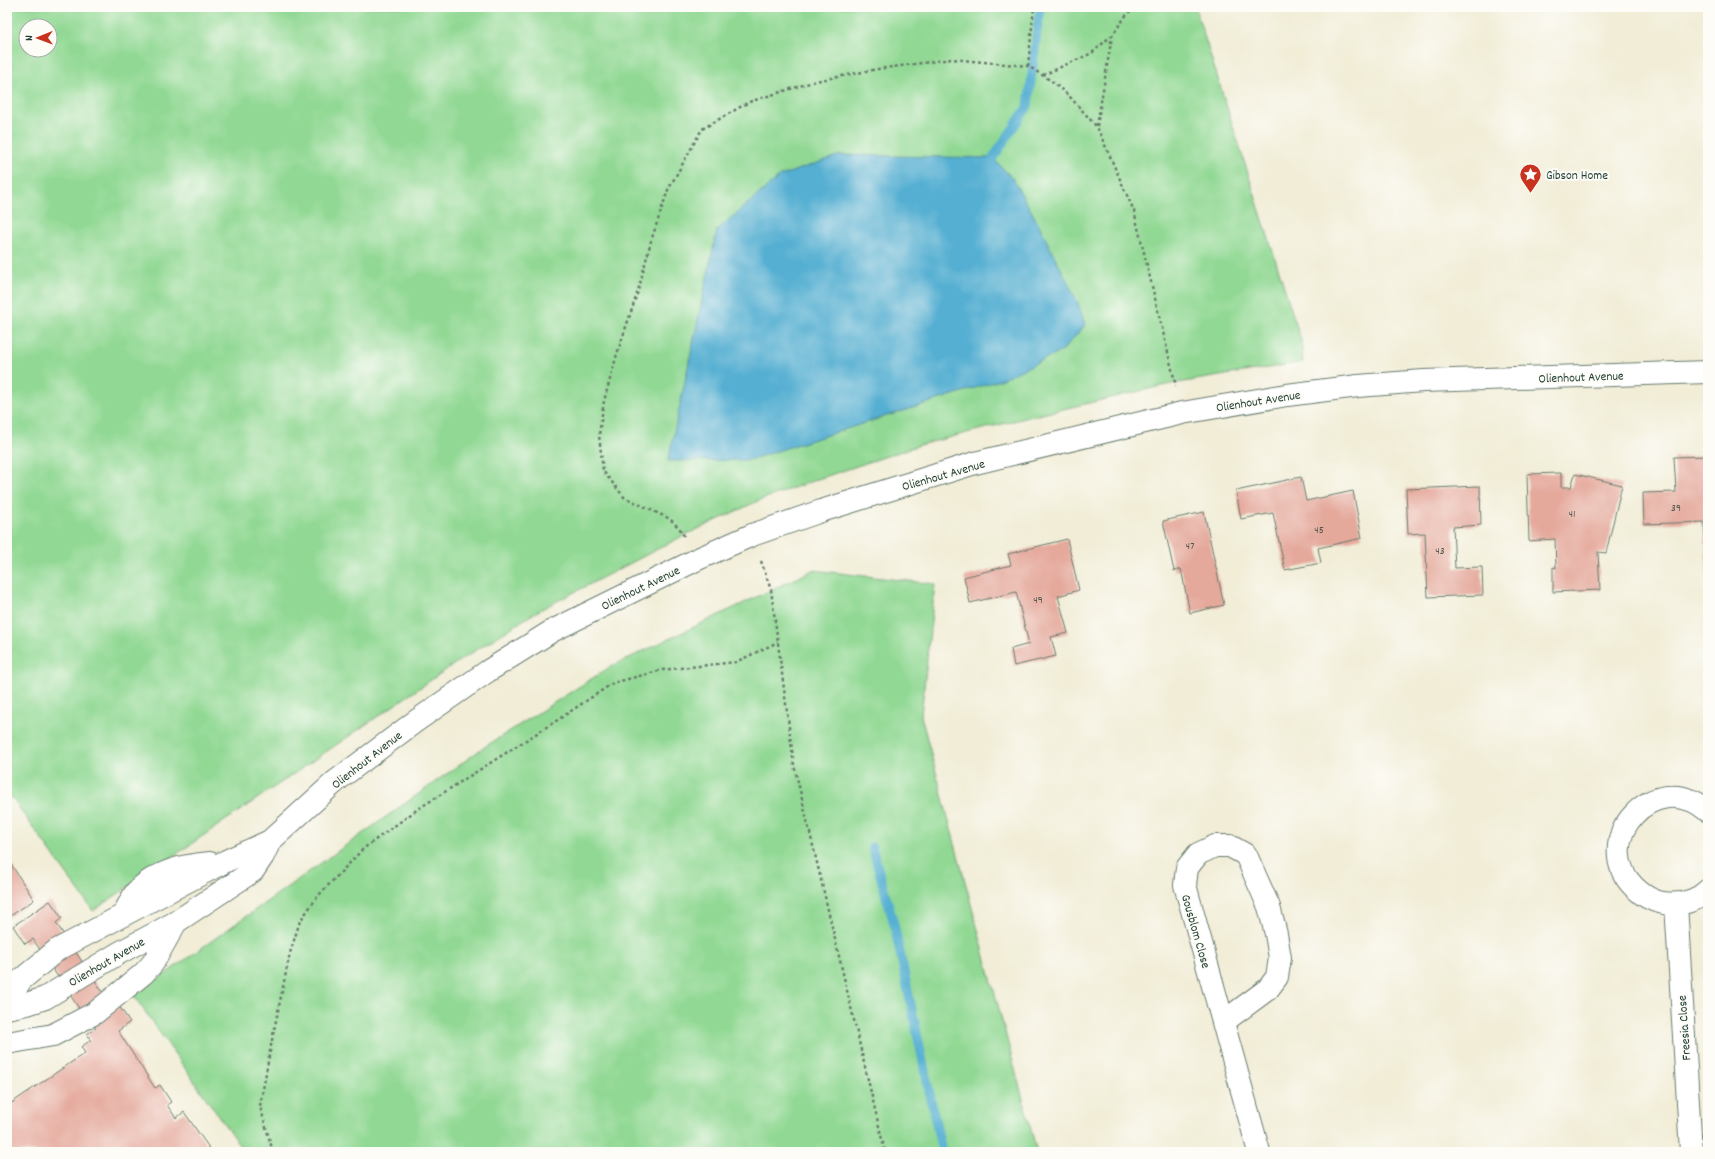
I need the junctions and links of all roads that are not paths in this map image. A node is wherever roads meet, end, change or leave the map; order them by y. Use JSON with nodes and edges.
{"nodes":[{"id":1,"x":1708,"y":372,"type":"edge"},
{"id":2,"x":1708,"y":811,"type":"edge"},
{"id":3,"x":270,"y":841,"type":"junction"},
{"id":4,"x":1708,"y":890,"type":"edge"},
{"id":5,"x":1676,"y":904,"type":"junction"},
{"id":6,"x":124,"y":914,"type":"junction"},
{"id":7,"x":176,"y":922,"type":"junction"},
{"id":8,"x":139,"y":942,"type":"junction"},
{"id":9,"x":119,"y":953,"type":"junction"},
{"id":10,"x":115,"y":997,"type":"junction"},
{"id":11,"x":7,"y":1003,"type":"edge"},
{"id":12,"x":7,"y":1008,"type":"edge"},
{"id":13,"x":1223,"y":1022,"type":"junction"},
{"id":14,"x":7,"y":1043,"type":"edge"},
{"id":15,"x":1259,"y":1152,"type":"edge"},
{"id":16,"x":1691,"y":1152,"type":"edge"}],
"edges":[{"from":1,"to":3,"type":"street","name":"Olienhout Avenue"},
{"from":2,"to":5,"type":"street"},
{"from":3,"to":6,"type":"street","name":"Olienhout Avenue"},
{"from":3,"to":7,"type":"street","name":"Olienhout Avenue"},
{"from":4,"to":5,"type":"street"},
{"from":5,"to":16,"type":"street","name":"Freesia Close"},
{"from":6,"to":8,"type":"street"},
{"from":6,"to":11,"type":"street","name":"Olienhout Avenue"},
{"from":7,"to":8,"type":"street","name":"Olienhout Avenue"},
{"from":7,"to":10,"type":"street"},
{"from":8,"to":9,"type":"street","name":"Olienhout Avenue"},
{"from":9,"to":10,"type":"street"},
{"from":9,"to":12,"type":"street","name":"Olienhout Avenue"},
{"from":10,"to":14,"type":"street"},
{"from":13,"to":13,"type":"street","name":"Gousblom Close"},
{"from":13,"to":15,"type":"street","name":"Gousblom Close"}]}
